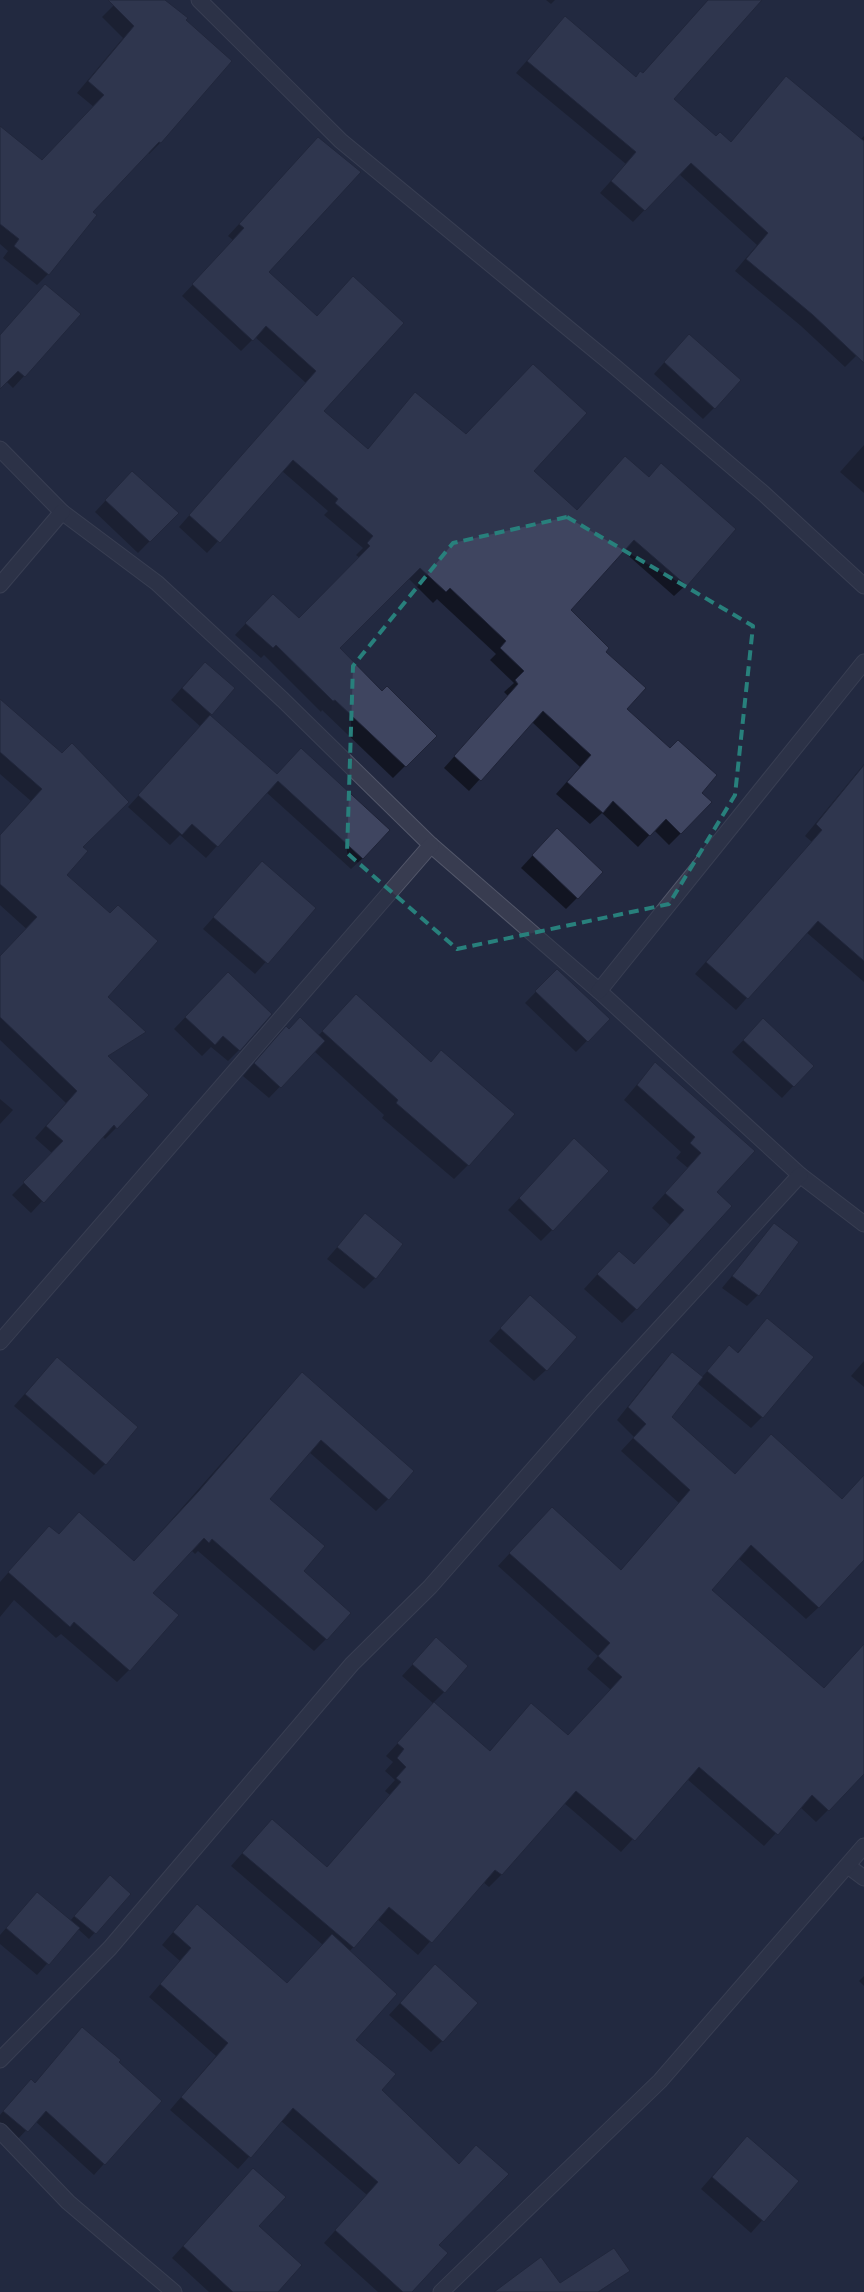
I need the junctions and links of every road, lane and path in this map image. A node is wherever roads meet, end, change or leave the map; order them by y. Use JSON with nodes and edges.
{"nodes":[{"id":1,"x":199,"y":0,"type":"edge"},
{"id":2,"x":0,"y":449,"type":"edge"},
{"id":3,"x":62,"y":512,"type":"junction"},
{"id":4,"x":0,"y":585,"type":"edge"},
{"id":5,"x":864,"y":586,"type":"edge"},
{"id":6,"x":864,"y":662,"type":"edge"},
{"id":7,"x":431,"y":844,"type":"junction"},
{"id":8,"x":599,"y":991,"type":"junction"},
{"id":9,"x":800,"y":1175,"type":"junction"},
{"id":10,"x":864,"y":1224,"type":"edge"},
{"id":11,"x":0,"y":1342,"type":"edge"},
{"id":12,"x":864,"y":1846,"type":"edge"},
{"id":13,"x":848,"y":1866,"type":"junction"},
{"id":14,"x":864,"y":1878,"type":"edge"},
{"id":15,"x":0,"y":2060,"type":"edge"},
{"id":16,"x":0,"y":2131,"type":"edge"},
{"id":17,"x":174,"y":2292,"type":"edge"},
{"id":18,"x":441,"y":2292,"type":"edge"}],
"edges":[{"from":1,"to":5,"type":"street"},
{"from":2,"to":3,"type":"street"},
{"from":3,"to":4,"type":"street"},
{"from":3,"to":7,"type":"street"},
{"from":6,"to":8,"type":"street"},
{"from":7,"to":8,"type":"street"},
{"from":7,"to":11,"type":"street"},
{"from":8,"to":9,"type":"street"},
{"from":9,"to":10,"type":"street"},
{"from":9,"to":15,"type":"street"},
{"from":12,"to":13,"type":"street"},
{"from":13,"to":14,"type":"street"},
{"from":13,"to":18,"type":"street"},
{"from":16,"to":17,"type":"street"}]}
